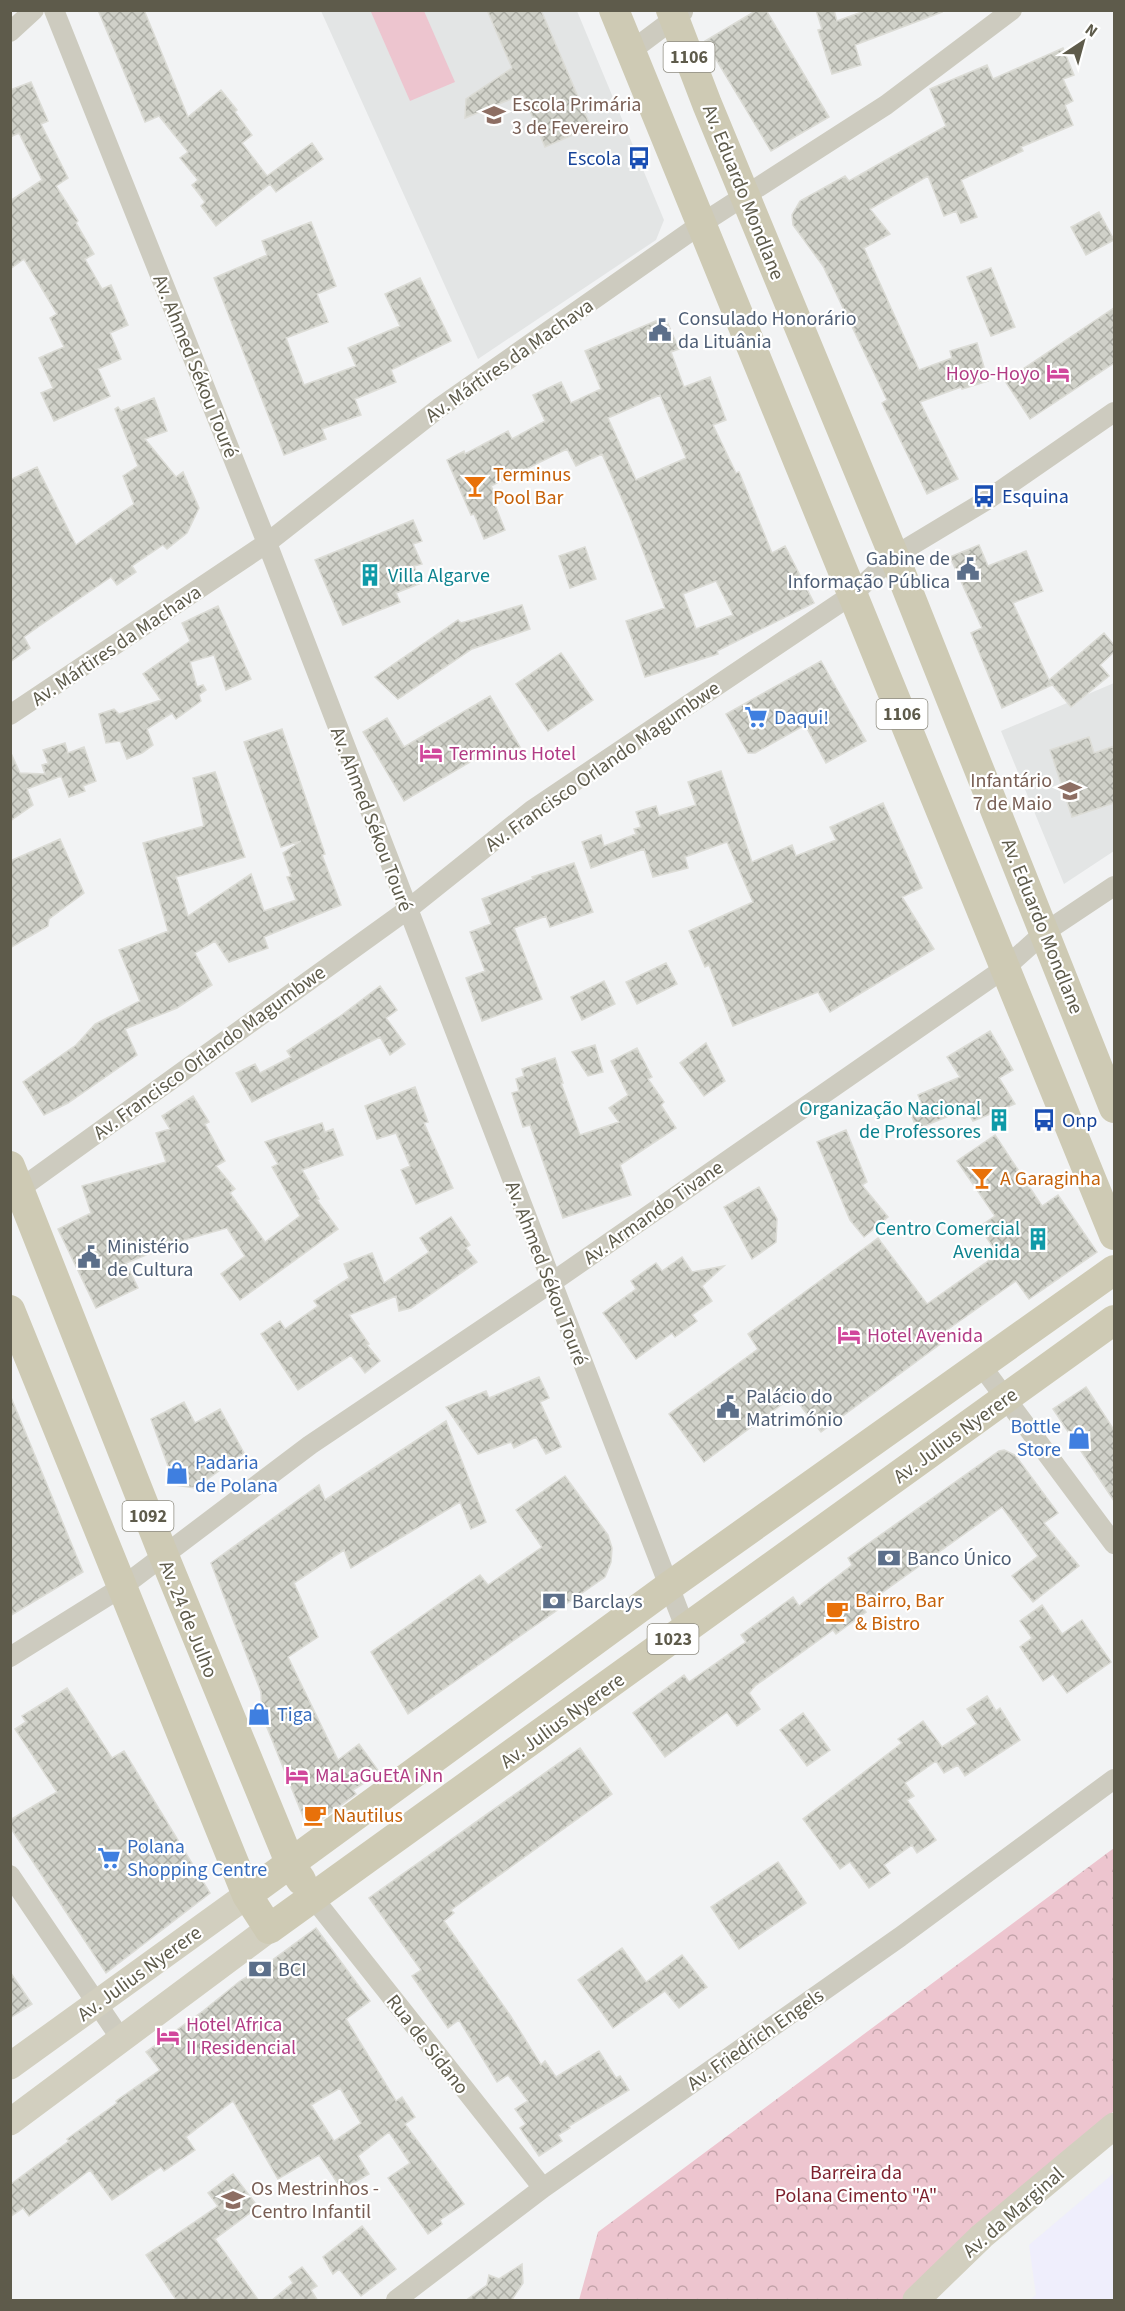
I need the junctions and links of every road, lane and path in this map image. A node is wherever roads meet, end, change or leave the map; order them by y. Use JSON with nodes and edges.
{"nodes":[{"id":1,"x":33,"y":10,"type":"edge"},
{"id":2,"x":54,"y":10,"type":"edge"},
{"id":3,"x":614,"y":10,"type":"edge"},
{"id":4,"x":1012,"y":10,"type":"edge"},
{"id":5,"x":676,"y":13,"type":"edge"},
{"id":6,"x":10,"y":32,"type":"edge"},
{"id":7,"x":631,"y":51,"type":"junction"},
{"id":8,"x":745,"y":195,"type":"junction"},
{"id":9,"x":701,"y":224,"type":"junction"},
{"id":10,"x":1114,"y":412,"type":"edge"},
{"id":11,"x":267,"y":543,"type":"junction"},
{"id":12,"x":894,"y":556,"type":"junction"},
{"id":13,"x":853,"y":594,"type":"junction"},
{"id":14,"x":10,"y":716,"type":"edge"},
{"id":15,"x":1114,"y":886,"type":"edge"},
{"id":16,"x":407,"y":910,"type":"junction"},
{"id":17,"x":1045,"y":932,"type":"junction"},
{"id":18,"x":1005,"y":968,"type":"junction"},
{"id":19,"x":1114,"y":1108,"type":"edge"},
{"id":20,"x":13,"y":1184,"type":"edge"},
{"id":21,"x":1114,"y":1235,"type":"edge"},
{"id":22,"x":1114,"y":1270,"type":"edge"},
{"id":23,"x":551,"y":1282,"type":"junction"},
{"id":24,"x":10,"y":1310,"type":"edge"},
{"id":25,"x":1114,"y":1320,"type":"edge"},
{"id":26,"x":980,"y":1364,"type":"junction"},
{"id":27,"x":1007,"y":1397,"type":"junction"},
{"id":28,"x":1114,"y":1544,"type":"edge"},
{"id":29,"x":164,"y":1556,"type":"junction"},
{"id":30,"x":122,"y":1587,"type":"junction"},
{"id":31,"x":668,"y":1587,"type":"junction"},
{"id":32,"x":686,"y":1630,"type":"junction"},
{"id":33,"x":10,"y":1657,"type":"edge"},
{"id":34,"x":1114,"y":1779,"type":"edge"},
{"id":35,"x":291,"y":1865,"type":"junction"},
{"id":36,"x":10,"y":1875,"type":"edge"},
{"id":37,"x":247,"y":1895,"type":"junction"},
{"id":38,"x":314,"y":1899,"type":"junction"},
{"id":39,"x":269,"y":1929,"type":"junction"},
{"id":40,"x":97,"y":2004,"type":"junction"},
{"id":41,"x":122,"y":2039,"type":"junction"},
{"id":42,"x":10,"y":2066,"type":"edge"},
{"id":43,"x":10,"y":2122,"type":"edge"},
{"id":44,"x":1114,"y":2126,"type":"edge"},
{"id":45,"x":543,"y":2188,"type":"junction"},
{"id":46,"x":396,"y":2301,"type":"edge"},
{"id":47,"x":916,"y":2301,"type":"edge"}],
"edges":[{"from":1,"to":6,"type":"street"},
{"from":2,"to":11,"type":"street","name":"Av. Ahmed Sékou Touré"},
{"from":3,"to":7,"type":"main road","number":"1106"},
{"from":4,"to":8,"type":"street","name":"Av. Mártires da Machava"},
{"from":5,"to":7,"type":"street"},
{"from":5,"to":8,"type":"main road","name":"Av. Eduardo Mondlane","number":"1106"},
{"from":7,"to":9,"type":"main road","number":"1106"},
{"from":8,"to":9,"type":"street","name":"Av. Mártires da Machava"},
{"from":8,"to":12,"type":"main road","name":"Av. Eduardo Mondlane","number":"1106"},
{"from":9,"to":11,"type":"street","name":"Av. Mártires da Machava"},
{"from":9,"to":13,"type":"main road","number":"1106"},
{"from":10,"to":12,"type":"street","name":"Av. Francisco Orlando Magumbwe"},
{"from":11,"to":14,"type":"street","name":"Av. Mártires da Machava"},
{"from":11,"to":16,"type":"street","name":"Av. Ahmed Sékou Touré"},
{"from":12,"to":13,"type":"street","name":"Av. Francisco Orlando Magumbwe"},
{"from":12,"to":17,"type":"main road","name":"Av. Eduardo Mondlane","number":"1106"},
{"from":13,"to":16,"type":"street","name":"Av. Francisco Orlando Magumbwe"},
{"from":13,"to":18,"type":"main road","number":"1106"},
{"from":15,"to":17,"type":"street","name":"Av. Armando Tivane"},
{"from":16,"to":20,"type":"street","name":"Av. Francisco Orlando Magumbwe"},
{"from":16,"to":23,"type":"street","name":"Av. Ahmed Sékou Touré"},
{"from":17,"to":18,"type":"street","name":"Av. Armando Tivane"},
{"from":17,"to":19,"type":"main road","name":"Av. Eduardo Mondlane","number":"1106"},
{"from":18,"to":21,"type":"main road","number":"1106"},
{"from":18,"to":23,"type":"street","name":"Av. Armando Tivane"},
{"from":20,"to":29,"type":"main road","name":"Av. 24 de Julho","number":"1092"},
{"from":22,"to":26,"type":"main road","name":"Av. Julius Nyerere","number":"1023"},
{"from":23,"to":29,"type":"street","name":"Av. Armando Tivane"},
{"from":23,"to":31,"type":"street","name":"Av. Ahmed Sékou Touré"},
{"from":24,"to":30,"type":"main road","number":"1092"},
{"from":25,"to":27,"type":"main road","name":"Av. Julius Nyerere","number":"1023"},
{"from":26,"to":27,"type":"street"},
{"from":26,"to":31,"type":"main road","name":"Av. Julius Nyerere","number":"1023"},
{"from":27,"to":28,"type":"street"},
{"from":27,"to":32,"type":"main road","name":"Av. Julius Nyerere","number":"1023"},
{"from":29,"to":30,"type":"street","name":"Av. Armando Tivane"},
{"from":29,"to":35,"type":"main road","name":"Av. 24 de Julho","number":"1092"},
{"from":30,"to":33,"type":"street","name":"Av. Armando Tivane"},
{"from":30,"to":37,"type":"main road","number":"1092"},
{"from":31,"to":32,"type":"street","name":"Av. Ahmed Sékou Touré"},
{"from":31,"to":35,"type":"main road","name":"Av. Julius Nyerere","number":"1023"},
{"from":32,"to":38,"type":"main road","name":"Av. Julius Nyerere","number":"1023"},
{"from":34,"to":45,"type":"street","name":"Av. Friedrich Engels"},
{"from":35,"to":37,"type":"main road","name":"Av. Julius Nyerere"},
{"from":35,"to":38,"type":"main road","name":"Av. 24 de Julho","number":"1092"},
{"from":36,"to":40,"type":"street"},
{"from":37,"to":39,"type":"main road","number":"1092"},
{"from":37,"to":40,"type":"main road","name":"Av. Julius Nyerere"},
{"from":38,"to":39,"type":"main road","name":"Av. Julius Nyerere","number":"1023"},
{"from":38,"to":45,"type":"street","name":"Rua de Sidano"},
{"from":39,"to":41,"type":"main road","name":"Av. Julius Nyerere","number":"1023"},
{"from":40,"to":41,"type":"street"},
{"from":40,"to":42,"type":"main road","name":"Av. Julius Nyerere"},
{"from":41,"to":43,"type":"main road","name":"Av. Julius Nyerere","number":"1023"},
{"from":44,"to":47,"type":"main road","name":"Av. da Marginal"},
{"from":45,"to":46,"type":"street","name":"Av. Friedrich Engels"}]}
